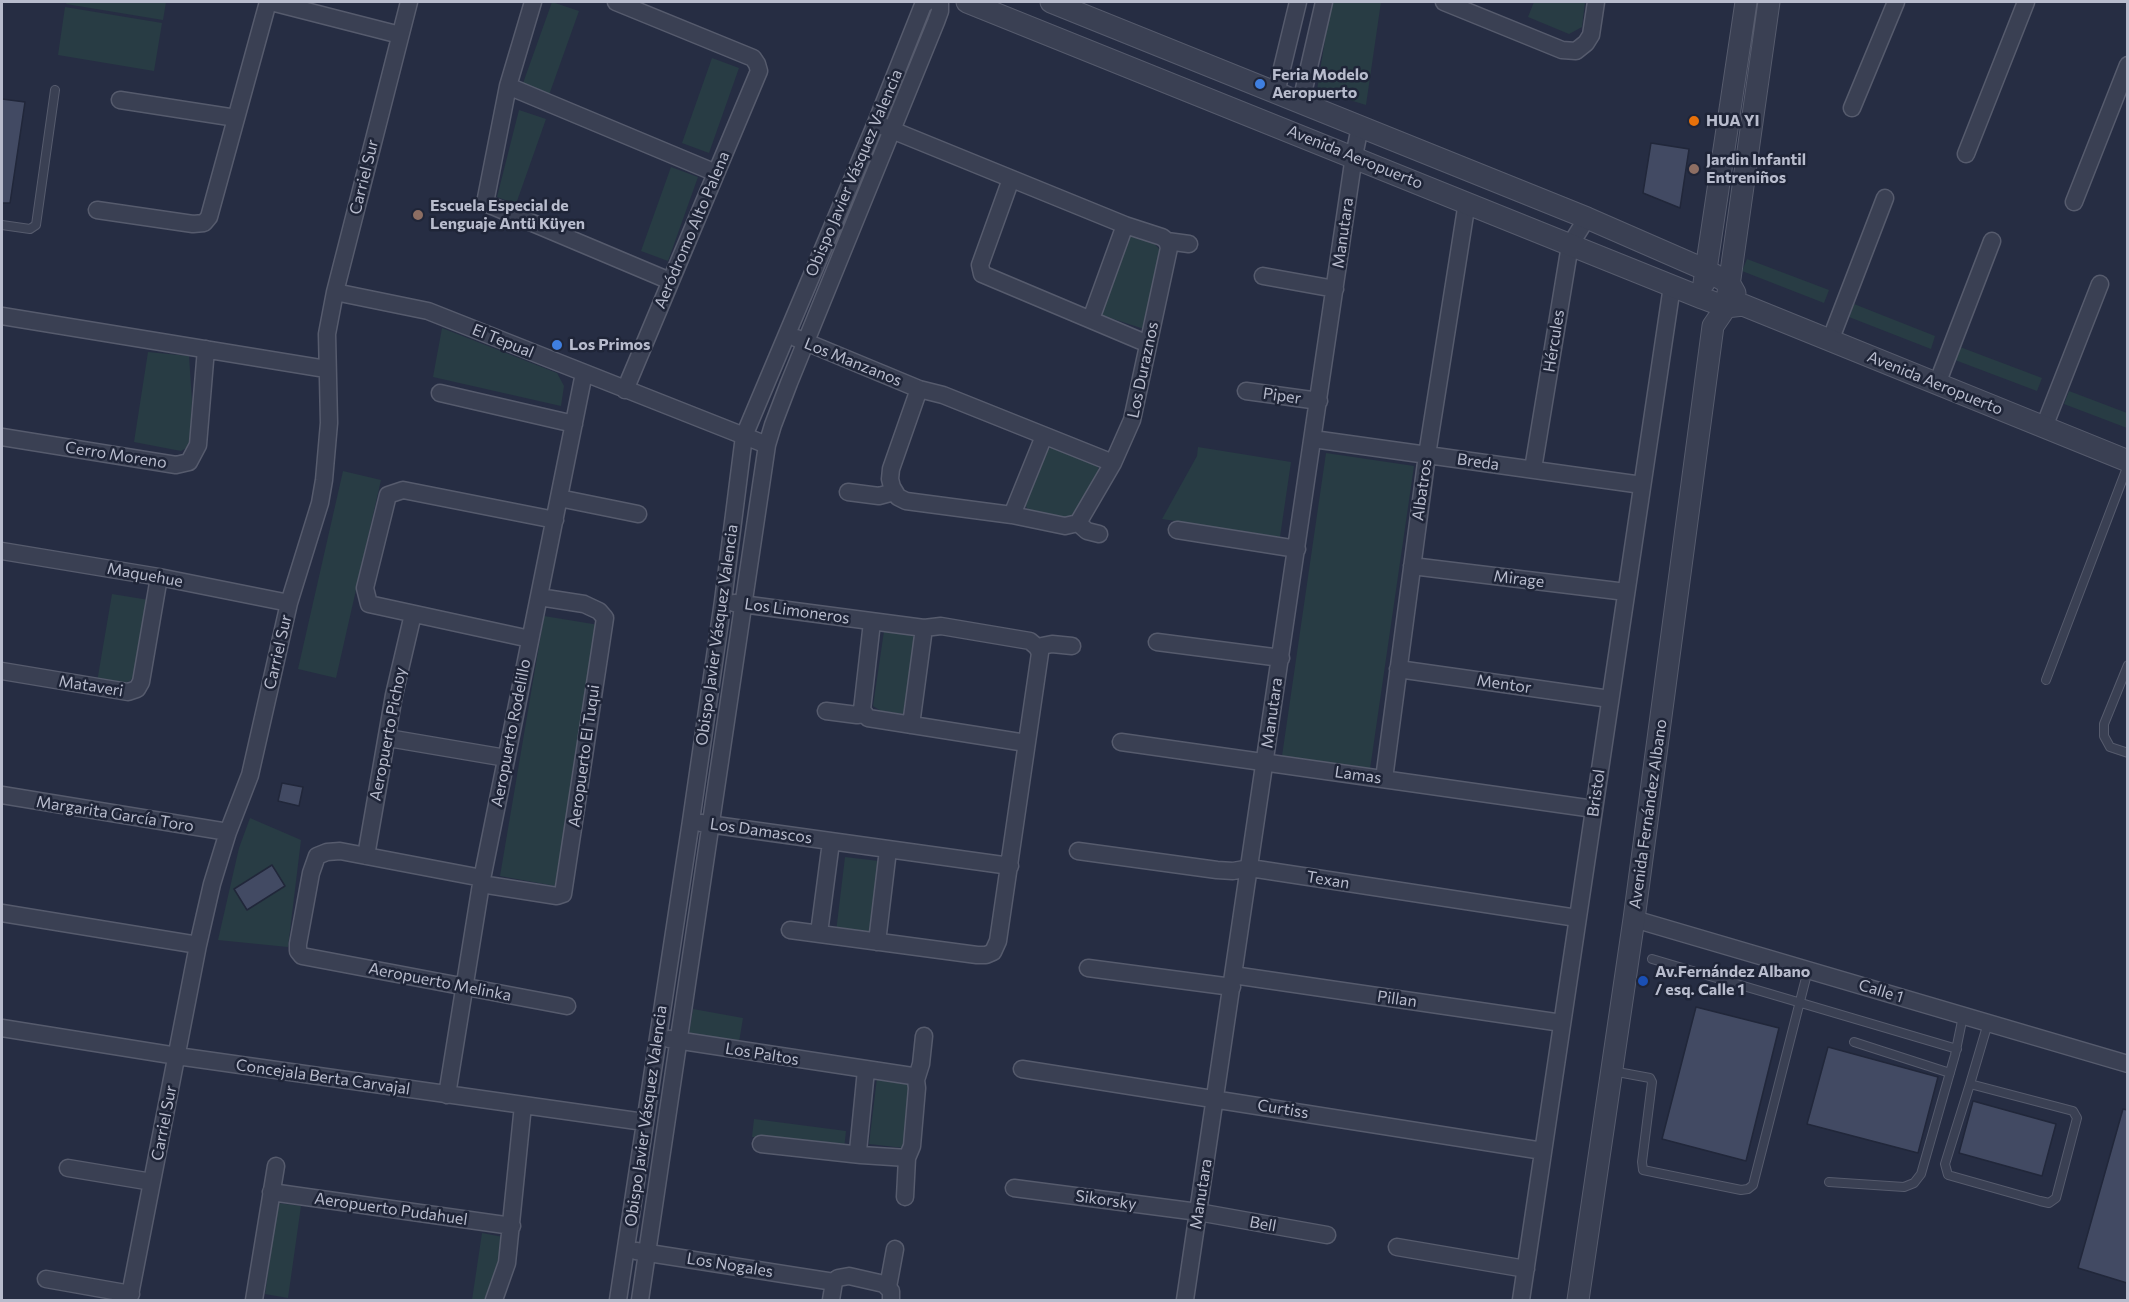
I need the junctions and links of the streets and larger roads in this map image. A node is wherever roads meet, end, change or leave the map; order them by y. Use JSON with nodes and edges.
{"nodes":[{"id":1,"x":269,"y":2,"type":"edge"},
{"id":2,"x":409,"y":2,"type":"edge"},
{"id":3,"x":533,"y":2,"type":"edge"},
{"id":4,"x":616,"y":2,"type":"edge"},
{"id":5,"x":927,"y":2,"type":"edge"},
{"id":6,"x":940,"y":2,"type":"edge"},
{"id":7,"x":967,"y":2,"type":"edge"},
{"id":8,"x":1051,"y":2,"type":"edge"},
{"id":9,"x":1298,"y":2,"type":"edge"},
{"id":10,"x":1324,"y":2,"type":"edge"},
{"id":11,"x":1444,"y":2,"type":"edge"},
{"id":12,"x":1596,"y":2,"type":"edge"},
{"id":13,"x":1746,"y":2,"type":"edge"},
{"id":14,"x":1769,"y":2,"type":"edge"},
{"id":15,"x":1896,"y":2,"type":"edge"},
{"id":16,"x":2026,"y":2,"type":"edge"},
{"id":17,"x":1075,"y":6,"type":"edge"},
{"id":18,"x":400,"y":35,"type":"junction"},
{"id":19,"x":2127,"y":65,"type":"edge"},
{"id":20,"x":508,"y":86,"type":"junction"},
{"id":21,"x":1276,"y":93,"type":"junction"},
{"id":22,"x":120,"y":100,"type":"dead end"},
{"id":23,"x":1300,"y":102,"type":"junction"},
{"id":24,"x":1852,"y":108,"type":"dead end"},
{"id":25,"x":236,"y":118,"type":"junction"},
{"id":26,"x":876,"y":123,"type":"junction"},
{"id":27,"x":1360,"y":127,"type":"junction"},
{"id":28,"x":892,"y":130,"type":"junction"},
{"id":29,"x":1966,"y":154,"type":"dead end"},
{"id":30,"x":1354,"y":156,"type":"junction"},
{"id":31,"x":716,"y":173,"type":"junction"},
{"id":32,"x":1011,"y":179,"type":"junction"},
{"id":33,"x":1885,"y":198,"type":"dead end"},
{"id":34,"x":1467,"y":202,"type":"junction"},
{"id":35,"x":2074,"y":202,"type":"dead end"},
{"id":36,"x":97,"y":210,"type":"dead end"},
{"id":37,"x":1587,"y":218,"type":"junction"},
{"id":38,"x":1125,"y":225,"type":"junction"},
{"id":39,"x":1167,"y":241,"type":"junction"},
{"id":40,"x":1992,"y":241,"type":"dead end"},
{"id":41,"x":1189,"y":244,"type":"dead end"},
{"id":42,"x":1570,"y":245,"type":"junction"},
{"id":43,"x":1706,"y":270,"type":"junction"},
{"id":44,"x":1263,"y":276,"type":"dead end"},
{"id":45,"x":670,"y":281,"type":"junction"},
{"id":46,"x":1730,"y":284,"type":"junction"},
{"id":47,"x":2100,"y":284,"type":"dead end"},
{"id":48,"x":1672,"y":286,"type":"junction"},
{"id":49,"x":1335,"y":289,"type":"junction"},
{"id":50,"x":335,"y":292,"type":"junction"},
{"id":51,"x":1702,"y":298,"type":"junction"},
{"id":52,"x":1734,"y":306,"type":"junction"},
{"id":53,"x":2,"y":316,"type":"edge"},
{"id":54,"x":1091,"y":320,"type":"junction"},
{"id":55,"x":1713,"y":326,"type":"junction"},
{"id":56,"x":787,"y":335,"type":"junction"},
{"id":57,"x":1830,"y":341,"type":"junction"},
{"id":58,"x":806,"y":342,"type":"junction"},
{"id":59,"x":1148,"y":344,"type":"junction"},
{"id":60,"x":206,"y":350,"type":"junction"},
{"id":61,"x":326,"y":369,"type":"junction"},
{"id":62,"x":584,"y":373,"type":"junction"},
{"id":63,"x":1937,"y":384,"type":"junction"},
{"id":64,"x":919,"y":389,"type":"junction"},
{"id":65,"x":625,"y":390,"type":"junction"},
{"id":66,"x":1246,"y":391,"type":"dead end"},
{"id":67,"x":440,"y":393,"type":"dead end"},
{"id":68,"x":1319,"y":401,"type":"junction"},
{"id":69,"x":574,"y":424,"type":"junction"},
{"id":70,"x":2044,"y":427,"type":"junction"},
{"id":71,"x":744,"y":436,"type":"junction"},
{"id":72,"x":1044,"y":436,"type":"junction"},
{"id":73,"x":2,"y":437,"type":"edge"},
{"id":74,"x":1313,"y":439,"type":"junction"},
{"id":75,"x":767,"y":445,"type":"junction"},
{"id":76,"x":1427,"y":455,"type":"junction"},
{"id":77,"x":1113,"y":463,"type":"junction"},
{"id":78,"x":2127,"y":463,"type":"edge"},
{"id":79,"x":1533,"y":469,"type":"junction"},
{"id":80,"x":1642,"y":485,"type":"junction"},
{"id":81,"x":848,"y":492,"type":"dead end"},
{"id":82,"x":894,"y":492,"type":"junction"},
{"id":83,"x":559,"y":498,"type":"junction"},
{"id":84,"x":638,"y":514,"type":"dead end"},
{"id":85,"x":1012,"y":515,"type":"junction"},
{"id":86,"x":555,"y":520,"type":"junction"},
{"id":87,"x":1078,"y":523,"type":"junction"},
{"id":88,"x":1177,"y":530,"type":"dead end"},
{"id":89,"x":1099,"y":534,"type":"dead end"},
{"id":90,"x":1297,"y":549,"type":"junction"},
{"id":91,"x":2,"y":551,"type":"edge"},
{"id":92,"x":1412,"y":566,"type":"junction"},
{"id":93,"x":159,"y":577,"type":"junction"},
{"id":94,"x":1626,"y":592,"type":"junction"},
{"id":95,"x":539,"y":597,"type":"junction"},
{"id":96,"x":723,"y":601,"type":"junction"},
{"id":97,"x":289,"y":603,"type":"junction"},
{"id":98,"x":743,"y":604,"type":"junction"},
{"id":99,"x":413,"y":614,"type":"junction"},
{"id":100,"x":872,"y":622,"type":"junction"},
{"id":101,"x":924,"y":628,"type":"junction"},
{"id":102,"x":530,"y":639,"type":"junction"},
{"id":103,"x":1157,"y":642,"type":"dead end"},
{"id":104,"x":1072,"y":646,"type":"dead end"},
{"id":105,"x":1037,"y":647,"type":"junction"},
{"id":106,"x":1281,"y":658,"type":"junction"},
{"id":107,"x":1398,"y":669,"type":"junction"},
{"id":108,"x":2,"y":672,"type":"edge"},
{"id":109,"x":1610,"y":699,"type":"junction"},
{"id":110,"x":826,"y":711,"type":"dead end"},
{"id":111,"x":864,"y":714,"type":"junction"},
{"id":112,"x":911,"y":725,"type":"junction"},
{"id":113,"x":388,"y":738,"type":"junction"},
{"id":114,"x":1121,"y":742,"type":"dead end"},
{"id":115,"x":1026,"y":743,"type":"junction"},
{"id":116,"x":506,"y":758,"type":"junction"},
{"id":117,"x":1265,"y":762,"type":"junction"},
{"id":118,"x":1384,"y":779,"type":"junction"},
{"id":119,"x":2,"y":795,"type":"edge"},
{"id":120,"x":1594,"y":809,"type":"junction"},
{"id":121,"x":691,"y":821,"type":"junction"},
{"id":122,"x":711,"y":824,"type":"junction"},
{"id":123,"x":228,"y":832,"type":"junction"},
{"id":124,"x":831,"y":842,"type":"junction"},
{"id":125,"x":888,"y":850,"type":"junction"},
{"id":126,"x":1078,"y":851,"type":"dead end"},
{"id":127,"x":366,"y":856,"type":"junction"},
{"id":128,"x":1010,"y":866,"type":"junction"},
{"id":129,"x":1250,"y":868,"type":"junction"},
{"id":130,"x":482,"y":881,"type":"junction"},
{"id":131,"x":2,"y":913,"type":"edge"},
{"id":132,"x":1577,"y":918,"type":"junction"},
{"id":133,"x":1634,"y":919,"type":"junction"},
{"id":134,"x":790,"y":930,"type":"dead end"},
{"id":135,"x":819,"y":933,"type":"junction"},
{"id":136,"x":877,"y":942,"type":"junction"},
{"id":137,"x":198,"y":945,"type":"junction"},
{"id":138,"x":1088,"y":968,"type":"dead end"},
{"id":139,"x":1233,"y":981,"type":"junction"},
{"id":140,"x":464,"y":987,"type":"junction"},
{"id":141,"x":567,"y":1006,"type":"dead end"},
{"id":142,"x":1562,"y":1023,"type":"junction"},
{"id":143,"x":2,"y":1028,"type":"edge"},
{"id":144,"x":924,"y":1036,"type":"dead end"},
{"id":145,"x":657,"y":1037,"type":"junction"},
{"id":146,"x":678,"y":1041,"type":"junction"},
{"id":147,"x":177,"y":1056,"type":"junction"},
{"id":148,"x":2127,"y":1064,"type":"edge"},
{"id":149,"x":1022,"y":1069,"type":"dead end"},
{"id":150,"x":866,"y":1070,"type":"junction"},
{"id":151,"x":916,"y":1080,"type":"junction"},
{"id":152,"x":447,"y":1095,"type":"junction"},
{"id":153,"x":1215,"y":1098,"type":"junction"},
{"id":154,"x":523,"y":1105,"type":"junction"},
{"id":155,"x":644,"y":1122,"type":"junction"},
{"id":156,"x":761,"y":1144,"type":"dead end"},
{"id":157,"x":1543,"y":1151,"type":"junction"},
{"id":158,"x":861,"y":1155,"type":"junction"},
{"id":159,"x":907,"y":1158,"type":"junction"},
{"id":160,"x":276,"y":1166,"type":"dead end"},
{"id":161,"x":68,"y":1168,"type":"dead end"},
{"id":162,"x":152,"y":1182,"type":"junction"},
{"id":163,"x":1014,"y":1188,"type":"dead end"},
{"id":164,"x":271,"y":1192,"type":"junction"},
{"id":165,"x":905,"y":1197,"type":"dead end"},
{"id":166,"x":1198,"y":1212,"type":"junction"},
{"id":167,"x":512,"y":1226,"type":"junction"},
{"id":168,"x":1328,"y":1235,"type":"dead end"},
{"id":169,"x":1397,"y":1247,"type":"dead end"},
{"id":170,"x":626,"y":1249,"type":"junction"},
{"id":171,"x":895,"y":1249,"type":"dead end"},
{"id":172,"x":647,"y":1252,"type":"junction"},
{"id":173,"x":1526,"y":1269,"type":"junction"},
{"id":174,"x":46,"y":1279,"type":"dead end"},
{"id":175,"x":834,"y":1282,"type":"junction"},
{"id":176,"x":889,"y":1294,"type":"edge"},
{"id":177,"x":130,"y":1297,"type":"edge"},
{"id":178,"x":254,"y":1300,"type":"edge"},
{"id":179,"x":494,"y":1300,"type":"edge"},
{"id":180,"x":618,"y":1300,"type":"edge"},
{"id":181,"x":640,"y":1300,"type":"edge"},
{"id":182,"x":831,"y":1300,"type":"edge"},
{"id":183,"x":1185,"y":1300,"type":"edge"},
{"id":184,"x":1521,"y":1300,"type":"edge"},
{"id":185,"x":1578,"y":1300,"type":"edge"}],
"edges":[{"from":1,"to":18,"type":"street"},
{"from":1,"to":25,"type":"street"},
{"from":2,"to":18,"type":"street","name":"Carriel Sur"},
{"from":3,"to":20,"type":"street"},
{"from":4,"to":31,"type":"street","name":"Aeródromo Alto Palena"},
{"from":5,"to":26,"type":"street","name":"Obispo Javier Vásquez Valencia"},
{"from":6,"to":28,"type":"street","name":"Obispo Javier Vásquez Valencia"},
{"from":7,"to":30,"type":"street","name":"Avenida Aeropuerto"},
{"from":8,"to":17,"type":"street","name":"Avenida Aeropuerto"},
{"from":9,"to":21,"type":"street"},
{"from":10,"to":23,"type":"street"},
{"from":11,"to":12,"type":"street"},
{"from":13,"to":43,"type":"street","name":"Avenida Fernández Albano"},
{"from":14,"to":46,"type":"street","name":"Avenida Fernández Albano"},
{"from":15,"to":24,"type":"street"},
{"from":16,"to":29,"type":"street"},
{"from":17,"to":21,"type":"street","name":"Avenida Aeropuerto"},
{"from":18,"to":50,"type":"street","name":"Carriel Sur"},
{"from":19,"to":35,"type":"street"},
{"from":20,"to":31,"type":"street"},
{"from":20,"to":45,"type":"street"},
{"from":21,"to":23,"type":"street","name":"Avenida Aeropuerto"},
{"from":22,"to":25,"type":"street"},
{"from":23,"to":27,"type":"street","name":"Avenida Aeropuerto"},
{"from":25,"to":36,"type":"street"},
{"from":26,"to":28,"type":"street"},
{"from":26,"to":56,"type":"street","name":"Obispo Javier Vásquez Valencia"},
{"from":27,"to":30,"type":"street","name":"Manutara"},
{"from":27,"to":37,"type":"street","name":"Avenida Aeropuerto"},
{"from":28,"to":32,"type":"street"},
{"from":28,"to":58,"type":"street","name":"Obispo Javier Vásquez Valencia"},
{"from":30,"to":34,"type":"street","name":"Avenida Aeropuerto"},
{"from":30,"to":49,"type":"street","name":"Manutara"},
{"from":31,"to":45,"type":"street","name":"Aeródromo Alto Palena"},
{"from":32,"to":38,"type":"street"},
{"from":32,"to":54,"type":"street"},
{"from":33,"to":57,"type":"street"},
{"from":34,"to":42,"type":"street","name":"Avenida Aeropuerto"},
{"from":34,"to":76,"type":"street","name":"Albatros"},
{"from":37,"to":42,"type":"street","name":"Hércules"},
{"from":37,"to":43,"type":"street","name":"Avenida Aeropuerto"},
{"from":38,"to":39,"type":"street"},
{"from":38,"to":54,"type":"street"},
{"from":39,"to":41,"type":"street"},
{"from":39,"to":59,"type":"street","name":"Los Duraznos"},
{"from":40,"to":63,"type":"street"},
{"from":42,"to":48,"type":"street","name":"Avenida Aeropuerto"},
{"from":42,"to":79,"type":"street","name":"Hércules"},
{"from":43,"to":46,"type":"street","name":"Avenida Aeropuerto"},
{"from":43,"to":51,"type":"street","name":"Avenida Fernández Albano"},
{"from":44,"to":49,"type":"street"},
{"from":45,"to":65,"type":"street","name":"Aeródromo Alto Palena"},
{"from":46,"to":52,"type":"street","name":"Avenida Fernández Albano"},
{"from":47,"to":70,"type":"street"},
{"from":48,"to":51,"type":"street","name":"Avenida Aeropuerto"},
{"from":48,"to":80,"type":"street","name":"Bristol"},
{"from":49,"to":68,"type":"street","name":"Manutara"},
{"from":50,"to":61,"type":"street","name":"Carriel Sur"},
{"from":50,"to":62,"type":"street","name":"El Tepual"},
{"from":51,"to":52,"type":"street","name":"Avenida Aeropuerto"},
{"from":51,"to":55,"type":"street","name":"Avenida Fernández Albano"},
{"from":52,"to":55,"type":"street","name":"Avenida Fernández Albano"},
{"from":52,"to":57,"type":"street","name":"Avenida Aeropuerto"},
{"from":53,"to":60,"type":"street"},
{"from":54,"to":59,"type":"street"},
{"from":55,"to":133,"type":"street","name":"Avenida Fernández Albano"},
{"from":56,"to":58,"type":"street","name":"Los Manzanos"},
{"from":56,"to":71,"type":"street","name":"Obispo Javier Vásquez Valencia"},
{"from":57,"to":63,"type":"street","name":"Avenida Aeropuerto"},
{"from":58,"to":64,"type":"street","name":"Los Manzanos"},
{"from":58,"to":75,"type":"street","name":"Obispo Javier Vásquez Valencia"},
{"from":59,"to":77,"type":"street","name":"Los Duraznos"},
{"from":60,"to":61,"type":"street"},
{"from":60,"to":73,"type":"street","name":"Cerro Moreno"},
{"from":61,"to":97,"type":"street","name":"Carriel Sur"},
{"from":62,"to":65,"type":"street","name":"El Tepual"},
{"from":62,"to":69,"type":"street","name":"Aeropuerto Rodelillo"},
{"from":63,"to":70,"type":"street","name":"Avenida Aeropuerto"},
{"from":64,"to":72,"type":"street","name":"Los Manzanos"},
{"from":64,"to":82,"type":"street","name":"Los Manzanos"},
{"from":65,"to":71,"type":"street","name":"El Tepual"},
{"from":66,"to":68,"type":"street","name":"Piper"},
{"from":67,"to":69,"type":"street"},
{"from":68,"to":74,"type":"street","name":"Manutara"},
{"from":69,"to":83,"type":"street","name":"Aeropuerto Rodelillo"},
{"from":70,"to":78,"type":"street","name":"Avenida Aeropuerto"},
{"from":71,"to":75,"type":"street","name":"El Tepual"},
{"from":71,"to":96,"type":"street","name":"Obispo Javier Vásquez Valencia"},
{"from":72,"to":77,"type":"street","name":"Los Manzanos"},
{"from":72,"to":85,"type":"street"},
{"from":74,"to":76,"type":"street","name":"Breda"},
{"from":74,"to":90,"type":"street","name":"Manutara"},
{"from":75,"to":98,"type":"street","name":"Obispo Javier Vásquez Valencia"},
{"from":76,"to":79,"type":"street","name":"Breda"},
{"from":76,"to":92,"type":"street","name":"Albatros"},
{"from":77,"to":87,"type":"street","name":"Los Duraznos"},
{"from":79,"to":80,"type":"street","name":"Breda"},
{"from":80,"to":94,"type":"street","name":"Bristol"},
{"from":81,"to":82,"type":"street"},
{"from":82,"to":85,"type":"street"},
{"from":83,"to":84,"type":"street"},
{"from":83,"to":86,"type":"street","name":"Aeropuerto Rodelillo"},
{"from":85,"to":87,"type":"street"},
{"from":86,"to":95,"type":"street","name":"Aeropuerto Rodelillo"},
{"from":86,"to":99,"type":"street"},
{"from":87,"to":89,"type":"street"},
{"from":88,"to":90,"type":"street"},
{"from":90,"to":106,"type":"street","name":"Manutara"},
{"from":91,"to":93,"type":"street","name":"Maquehue"},
{"from":92,"to":94,"type":"street","name":"Mirage"},
{"from":92,"to":107,"type":"street","name":"Albatros"},
{"from":93,"to":97,"type":"street","name":"Maquehue"},
{"from":93,"to":108,"type":"street","name":"Mataveri"},
{"from":94,"to":109,"type":"street","name":"Bristol"},
{"from":95,"to":102,"type":"street","name":"Aeropuerto Rodelillo"},
{"from":95,"to":130,"type":"street","name":"Aeropuerto El Tuqui"},
{"from":96,"to":98,"type":"street","name":"Los Limoneros"},
{"from":96,"to":121,"type":"street","name":"Obispo Javier Vásquez Valencia"},
{"from":97,"to":123,"type":"street","name":"Carriel Sur"},
{"from":98,"to":100,"type":"street","name":"Los Limoneros"},
{"from":98,"to":122,"type":"street","name":"Obispo Javier Vásquez Valencia"},
{"from":99,"to":102,"type":"street"},
{"from":99,"to":113,"type":"street","name":"Aeropuerto Pichoy"},
{"from":100,"to":101,"type":"street","name":"Los Limoneros"},
{"from":100,"to":111,"type":"street","name":"Los Limoneros"},
{"from":101,"to":105,"type":"street","name":"Los Limoneros"},
{"from":101,"to":112,"type":"street"},
{"from":102,"to":116,"type":"street","name":"Aeropuerto Rodelillo"},
{"from":103,"to":106,"type":"street"},
{"from":104,"to":105,"type":"street","name":"Los Limoneros"},
{"from":105,"to":115,"type":"street"},
{"from":106,"to":117,"type":"street","name":"Manutara"},
{"from":107,"to":109,"type":"street","name":"Mentor"},
{"from":107,"to":118,"type":"street","name":"Albatros"},
{"from":109,"to":120,"type":"street","name":"Bristol"},
{"from":110,"to":111,"type":"street"},
{"from":111,"to":112,"type":"street"},
{"from":112,"to":115,"type":"street"},
{"from":113,"to":116,"type":"street"},
{"from":113,"to":127,"type":"street","name":"Aeropuerto Pichoy"},
{"from":114,"to":117,"type":"street","name":"Lamas"},
{"from":115,"to":128,"type":"street"},
{"from":116,"to":130,"type":"street","name":"Aeropuerto Rodelillo"},
{"from":117,"to":118,"type":"street","name":"Lamas"},
{"from":117,"to":129,"type":"street","name":"Manutara"},
{"from":118,"to":120,"type":"street","name":"Lamas"},
{"from":119,"to":123,"type":"street","name":"Margarita García Toro"},
{"from":120,"to":132,"type":"street","name":"Bristol"},
{"from":121,"to":122,"type":"street","name":"Los Damascos"},
{"from":121,"to":145,"type":"street","name":"Obispo Javier Vásquez Valencia"},
{"from":122,"to":124,"type":"street","name":"Los Damascos"},
{"from":122,"to":146,"type":"street","name":"Obispo Javier Vásquez Valencia"},
{"from":123,"to":137,"type":"street","name":"Carriel Sur"},
{"from":124,"to":125,"type":"street","name":"Los Damascos"},
{"from":124,"to":135,"type":"street","name":"Los Damascos"},
{"from":125,"to":128,"type":"street","name":"Los Damascos"},
{"from":125,"to":136,"type":"street"},
{"from":126,"to":129,"type":"street","name":"Texan"},
{"from":127,"to":130,"type":"street"},
{"from":127,"to":140,"type":"street","name":"Aeropuerto Melinka"},
{"from":128,"to":136,"type":"street"},
{"from":129,"to":132,"type":"street","name":"Texan"},
{"from":129,"to":139,"type":"street","name":"Manutara"},
{"from":130,"to":140,"type":"street","name":"Aeropuerto Rodelillo"},
{"from":131,"to":137,"type":"street"},
{"from":132,"to":142,"type":"street","name":"Bristol"},
{"from":133,"to":148,"type":"street","name":"Calle 1"},
{"from":133,"to":185,"type":"street","name":"Avenida Fernández Albano"},
{"from":134,"to":135,"type":"street"},
{"from":135,"to":136,"type":"street"},
{"from":137,"to":147,"type":"street","name":"Carriel Sur"},
{"from":138,"to":139,"type":"street","name":"Pillan"},
{"from":139,"to":142,"type":"street","name":"Pillan"},
{"from":139,"to":153,"type":"street","name":"Manutara"},
{"from":140,"to":141,"type":"street","name":"Aeropuerto Melinka"},
{"from":140,"to":152,"type":"street","name":"Aeropuerto Rodelillo"},
{"from":142,"to":157,"type":"street","name":"Bristol"},
{"from":143,"to":147,"type":"street","name":"Concejala Berta Carvajal"},
{"from":144,"to":151,"type":"street"},
{"from":145,"to":146,"type":"street","name":"Los Paltos"},
{"from":145,"to":155,"type":"street","name":"Obispo Javier Vásquez Valencia"},
{"from":146,"to":150,"type":"street","name":"Los Paltos"},
{"from":146,"to":172,"type":"street","name":"Obispo Javier Vásquez Valencia"},
{"from":147,"to":152,"type":"street","name":"Concejala Berta Carvajal"},
{"from":147,"to":162,"type":"street","name":"Carriel Sur"},
{"from":149,"to":153,"type":"street","name":"Curtiss"},
{"from":150,"to":151,"type":"street","name":"Los Paltos"},
{"from":150,"to":158,"type":"street"},
{"from":151,"to":159,"type":"street"},
{"from":152,"to":154,"type":"street","name":"Concejala Berta Carvajal"},
{"from":153,"to":157,"type":"street","name":"Curtiss"},
{"from":153,"to":166,"type":"street","name":"Manutara"},
{"from":154,"to":155,"type":"street","name":"Concejala Berta Carvajal"},
{"from":154,"to":167,"type":"street"},
{"from":155,"to":170,"type":"street","name":"Obispo Javier Vásquez Valencia"},
{"from":156,"to":158,"type":"street"},
{"from":157,"to":173,"type":"street","name":"Bristol"},
{"from":158,"to":159,"type":"street"},
{"from":159,"to":165,"type":"street"},
{"from":160,"to":164,"type":"street"},
{"from":161,"to":162,"type":"street"},
{"from":162,"to":177,"type":"street","name":"Carriel Sur"},
{"from":163,"to":166,"type":"street","name":"Sikorsky"},
{"from":164,"to":167,"type":"street","name":"Aeropuerto Pudahuel"},
{"from":164,"to":178,"type":"street"},
{"from":166,"to":168,"type":"street","name":"Bell"},
{"from":166,"to":183,"type":"street","name":"Manutara"},
{"from":167,"to":179,"type":"street"},
{"from":169,"to":173,"type":"street"},
{"from":170,"to":172,"type":"street","name":"Los Nogales"},
{"from":170,"to":180,"type":"street","name":"Obispo Javier Vásquez Valencia"},
{"from":171,"to":176,"type":"street","name":"Los Nogales"},
{"from":172,"to":175,"type":"street","name":"Los Nogales"},
{"from":172,"to":181,"type":"street","name":"Obispo Javier Vásquez Valencia"},
{"from":173,"to":184,"type":"street","name":"Bristol"},
{"from":174,"to":177,"type":"street"},
{"from":175,"to":176,"type":"street","name":"Los Nogales"},
{"from":175,"to":182,"type":"street"}]}
